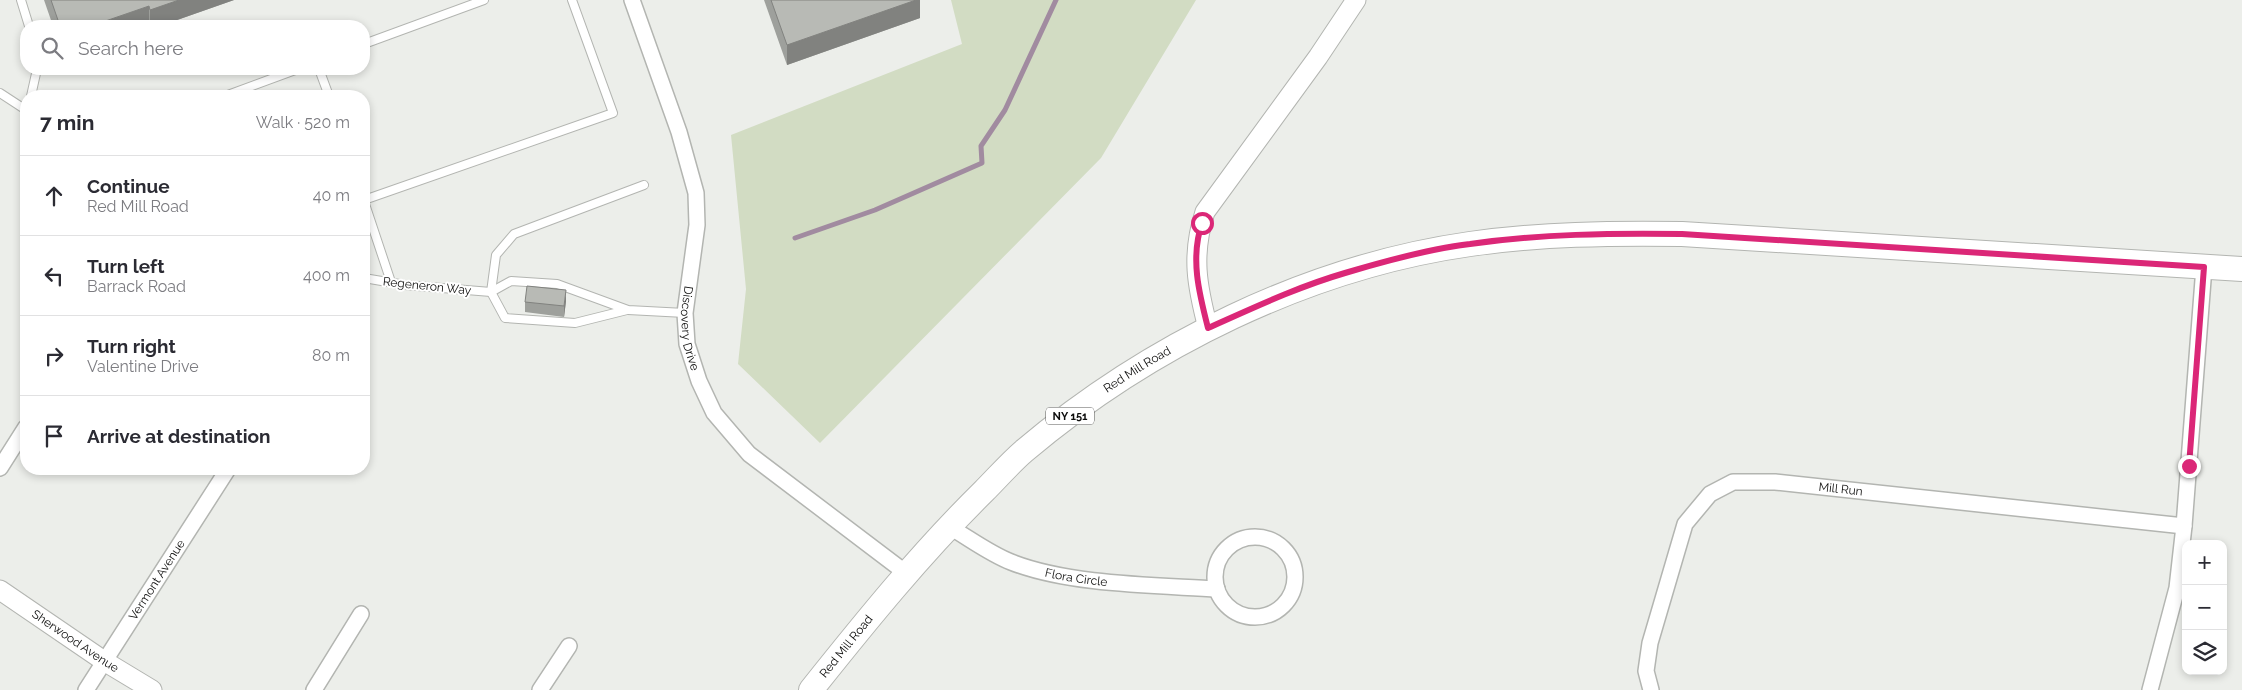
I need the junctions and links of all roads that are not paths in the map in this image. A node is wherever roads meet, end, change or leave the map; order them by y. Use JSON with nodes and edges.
{"nodes":[{"id":1,"x":21,"y":0,"type":"edge"},
{"id":2,"x":484,"y":0,"type":"edge"},
{"id":3,"x":572,"y":0,"type":"edge"},
{"id":4,"x":632,"y":0,"type":"edge"},
{"id":5,"x":1356,"y":0,"type":"edge"},
{"id":6,"x":27,"y":20,"type":"edge"},
{"id":7,"x":370,"y":42,"type":"edge"},
{"id":8,"x":36,"y":75,"type":"edge"},
{"id":9,"x":282,"y":75,"type":"edge"},
{"id":10,"x":321,"y":75,"type":"edge"},
{"id":11,"x":32,"y":90,"type":"edge"},
{"id":12,"x":241,"y":90,"type":"edge"},
{"id":13,"x":326,"y":90,"type":"edge"},
{"id":14,"x":0,"y":93,"type":"edge"},
{"id":15,"x":20,"y":106,"type":"edge"},
{"id":16,"x":644,"y":185,"type":"dead end"},
{"id":17,"x":370,"y":198,"type":"edge"},
{"id":18,"x":370,"y":218,"type":"edge"},
{"id":19,"x":2204,"y":267,"type":"junction"},
{"id":20,"x":2242,"y":269,"type":"edge"},
{"id":21,"x":370,"y":279,"type":"edge"},
{"id":22,"x":391,"y":282,"type":"junction"},
{"id":23,"x":491,"y":292,"type":"junction"},
{"id":24,"x":628,"y":310,"type":"junction"},
{"id":25,"x":684,"y":314,"type":"junction"},
{"id":26,"x":1208,"y":328,"type":"junction"},
{"id":27,"x":20,"y":437,"type":"edge"},
{"id":28,"x":0,"y":468,"type":"edge"},
{"id":29,"x":224,"y":475,"type":"edge"},
{"id":30,"x":948,"y":526,"type":"junction"},
{"id":31,"x":2184,"y":526,"type":"junction"},
{"id":32,"x":906,"y":573,"type":"junction"},
{"id":33,"x":1217,"y":589,"type":"junction"},
{"id":34,"x":0,"y":590,"type":"edge"},
{"id":35,"x":361,"y":614,"type":"dead end"},
{"id":36,"x":569,"y":646,"type":"dead end"},
{"id":37,"x":104,"y":661,"type":"junction"},
{"id":38,"x":86,"y":690,"type":"edge"},
{"id":39,"x":152,"y":690,"type":"edge"},
{"id":40,"x":314,"y":690,"type":"edge"},
{"id":41,"x":540,"y":690,"type":"edge"},
{"id":42,"x":811,"y":690,"type":"edge"},
{"id":43,"x":1651,"y":690,"type":"edge"},
{"id":44,"x":2150,"y":690,"type":"edge"}],
"edges":[{"from":1,"to":6,"type":"lane"},
{"from":2,"to":7,"type":"lane"},
{"from":3,"to":17,"type":"lane"},
{"from":4,"to":25,"type":"street","name":"Discovery Drive"},
{"from":5,"to":26,"type":"street"},
{"from":8,"to":11,"type":"lane"},
{"from":9,"to":12,"type":"lane"},
{"from":10,"to":13,"type":"lane"},
{"from":14,"to":15,"type":"lane"},
{"from":16,"to":23,"type":"lane"},
{"from":18,"to":22,"type":"lane"},
{"from":19,"to":20,"type":"main road","number":"NY 151"},
{"from":19,"to":26,"type":"main road","number":"NY 151"},
{"from":19,"to":31,"type":"street"},
{"from":21,"to":22,"type":"lane","name":"Regeneron Way"},
{"from":22,"to":23,"type":"lane","name":"Regeneron Way"},
{"from":23,"to":24,"type":"lane"},
{"from":23,"to":24,"type":"lane"},
{"from":24,"to":25,"type":"lane"},
{"from":25,"to":32,"type":"street","name":"Discovery Drive"},
{"from":26,"to":30,"type":"main road","name":"Red Mill Road","number":"NY 151"},
{"from":27,"to":28,"type":"street"},
{"from":29,"to":37,"type":"street","name":"Vermont Avenue"},
{"from":30,"to":32,"type":"main road","name":"Red Mill Road","number":"NY 151"},
{"from":30,"to":33,"type":"street","name":"Flora Circle"},
{"from":31,"to":43,"type":"street","name":"Mill Run"},
{"from":31,"to":44,"type":"street"},
{"from":32,"to":42,"type":"main road","name":"Red Mill Road","number":"NY 151"},
{"from":33,"to":33,"type":"street"},
{"from":34,"to":37,"type":"street","name":"Sherwood Avenue"},
{"from":35,"to":40,"type":"street"},
{"from":36,"to":41,"type":"street"},
{"from":37,"to":38,"type":"street","name":"Vermont Avenue"},
{"from":37,"to":39,"type":"street","name":"Sherwood Avenue"}]}
